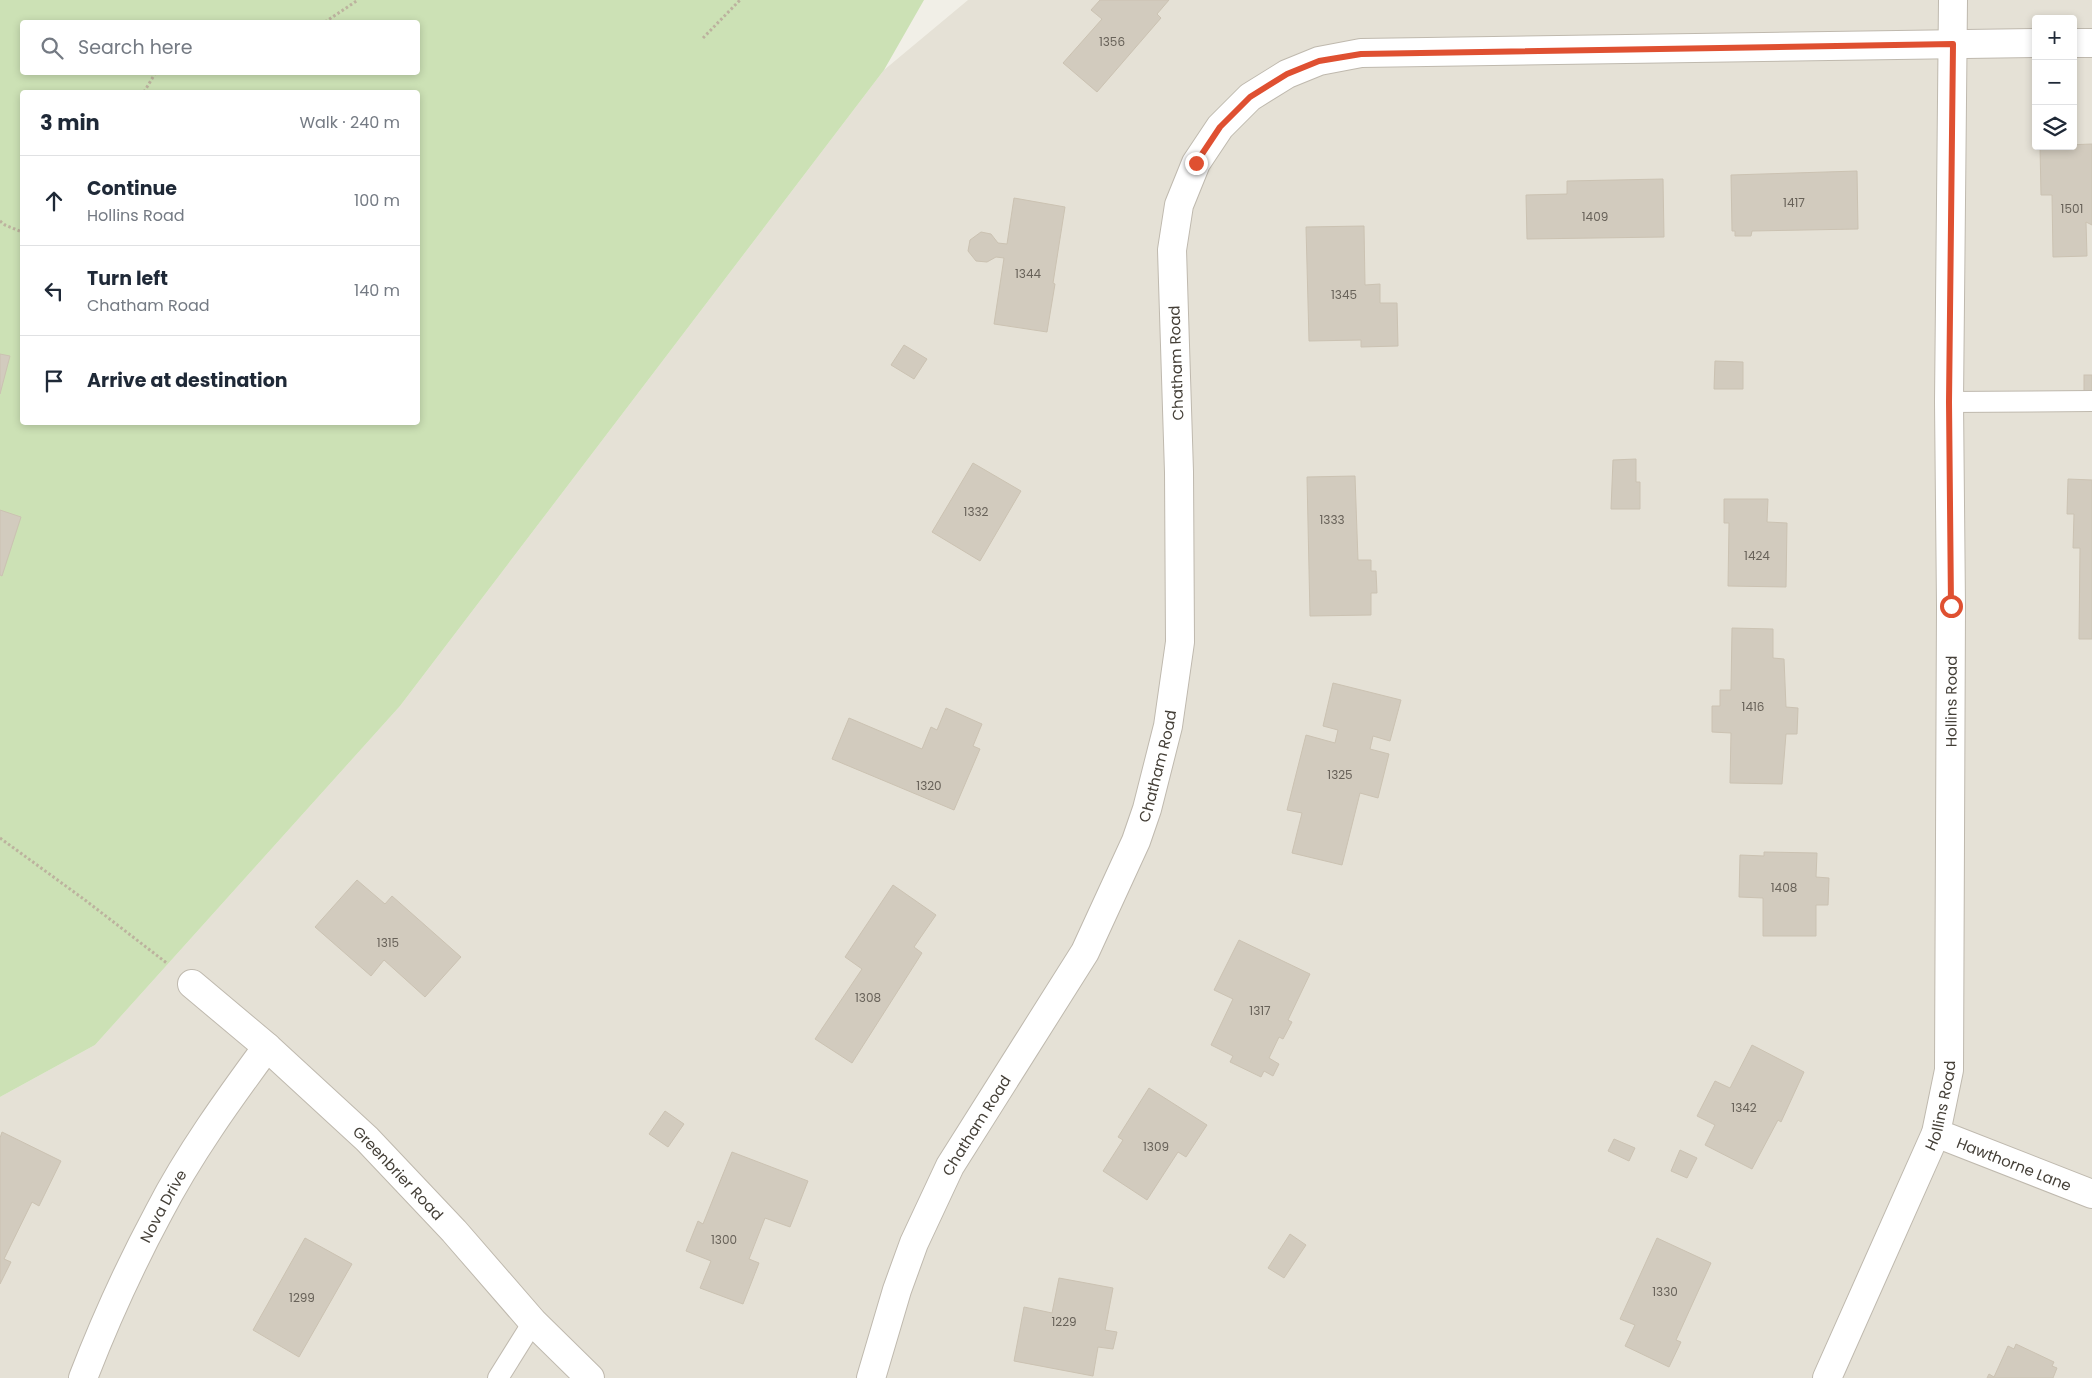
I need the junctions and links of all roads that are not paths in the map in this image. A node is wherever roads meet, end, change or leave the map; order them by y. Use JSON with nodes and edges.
{"nodes":[{"id":1,"x":1953,"y":0,"type":"edge"},
{"id":2,"x":2092,"y":42,"type":"edge"},
{"id":3,"x":2032,"y":43,"type":"edge"},
{"id":4,"x":2077,"y":43,"type":"edge"},
{"id":5,"x":1953,"y":44,"type":"junction"},
{"id":6,"x":2092,"y":401,"type":"edge"},
{"id":7,"x":1949,"y":402,"type":"junction"},
{"id":8,"x":192,"y":984,"type":"road end"},
{"id":9,"x":267,"y":1047,"type":"junction"},
{"id":10,"x":1936,"y":1133,"type":"junction"},
{"id":11,"x":2092,"y":1194,"type":"edge"},
{"id":12,"x":533,"y":1322,"type":"junction"},
{"id":13,"x":83,"y":1378,"type":"edge"},
{"id":14,"x":498,"y":1378,"type":"edge"},
{"id":15,"x":590,"y":1378,"type":"edge"},
{"id":16,"x":871,"y":1378,"type":"edge"},
{"id":17,"x":1827,"y":1378,"type":"edge"}],
"edges":[{"from":1,"to":5,"type":"street","name":"Hollins Road"},
{"from":2,"to":4,"type":"street"},
{"from":3,"to":5,"type":"street","name":"Chatham Road"},
{"from":5,"to":7,"type":"street","name":"Hollins Road"},
{"from":5,"to":16,"type":"street","name":"Chatham Road"},
{"from":6,"to":7,"type":"lane"},
{"from":7,"to":10,"type":"street","name":"Hollins Road"},
{"from":8,"to":9,"type":"street","name":"Greenbrier Road"},
{"from":9,"to":12,"type":"street","name":"Greenbrier Road"},
{"from":9,"to":13,"type":"street","name":"Nova Drive"},
{"from":10,"to":11,"type":"street","name":"Hawthorne Lane"},
{"from":10,"to":17,"type":"street","name":"Hollins Road"},
{"from":12,"to":14,"type":"lane"},
{"from":12,"to":15,"type":"street","name":"Greenbrier Road"}]}
